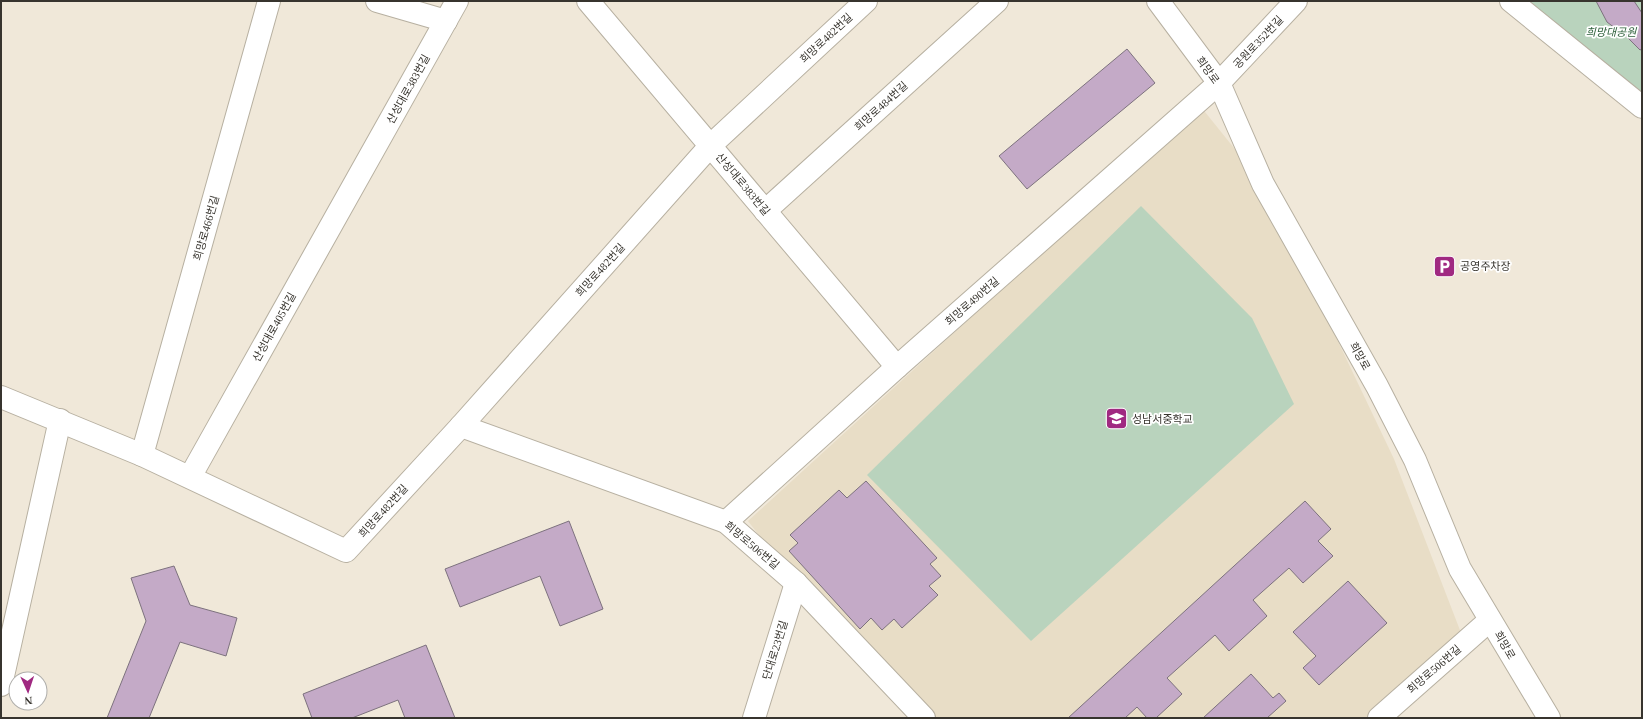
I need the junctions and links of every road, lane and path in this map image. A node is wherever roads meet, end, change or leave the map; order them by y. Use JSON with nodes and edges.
{"nodes":[{"id":1,"x":269,"y":1,"type":"edge"},
{"id":2,"x":377,"y":1,"type":"edge"},
{"id":3,"x":457,"y":1,"type":"edge"},
{"id":4,"x":588,"y":1,"type":"edge"},
{"id":5,"x":866,"y":1,"type":"edge"},
{"id":6,"x":996,"y":1,"type":"edge"},
{"id":7,"x":1158,"y":1,"type":"edge"},
{"id":8,"x":1296,"y":1,"type":"edge"},
{"id":9,"x":1511,"y":1,"type":"edge"},
{"id":10,"x":446,"y":21,"type":"junction"},
{"id":11,"x":1219,"y":84,"type":"junction"},
{"id":12,"x":1642,"y":107,"type":"edge"},
{"id":13,"x":710,"y":145,"type":"junction"},
{"id":14,"x":358,"y":176,"type":"joint"},
{"id":15,"x":765,"y":211,"type":"junction"},
{"id":16,"x":897,"y":367,"type":"junction"},
{"id":17,"x":1,"y":397,"type":"edge"},
{"id":18,"x":60,"y":420,"type":"junction"},
{"id":19,"x":461,"y":426,"type":"junction"},
{"id":20,"x":142,"y":455,"type":"junction"},
{"id":21,"x":190,"y":477,"type":"junction"},
{"id":22,"x":726,"y":522,"type":"junction"},
{"id":23,"x":796,"y":583,"type":"junction"},
{"id":24,"x":1490,"y":620,"type":"junction"},
{"id":25,"x":1,"y":685,"type":"edge"},
{"id":26,"x":754,"y":718,"type":"edge"},
{"id":27,"x":924,"y":718,"type":"edge"},
{"id":28,"x":1379,"y":718,"type":"edge"},
{"id":29,"x":1549,"y":718,"type":"edge"}],
"edges":[{"from":1,"to":20,"type":"street","name":"희망로466번길"},
{"from":2,"to":10,"type":"street"},
{"from":3,"to":10,"type":"street","name":"산성대로383번길"},
{"from":4,"to":13,"type":"street","name":"산성대로383번길"},
{"from":5,"to":13,"type":"street","name":"희망로482번길"},
{"from":6,"to":15,"type":"street","name":"희망로484번길"},
{"from":7,"to":11,"type":"street","name":"희망로"},
{"from":8,"to":11,"type":"street","name":"공원로352번길"},
{"from":9,"to":12,"type":"street"},
{"from":10,"to":14,"type":"street","name":"산성대로383번길"},
{"from":11,"to":16,"type":"street","name":"희망로490번길"},
{"from":11,"to":24,"type":"street","name":"희망로"},
{"from":13,"to":15,"type":"street","name":"산성대로383번길"},
{"from":13,"to":19,"type":"street","name":"희망로482번길"},
{"from":14,"to":21,"type":"street","name":"산성대로405번길"},
{"from":15,"to":16,"type":"street","name":"산성대로383번길"},
{"from":16,"to":22,"type":"street","name":"희망로490번길"},
{"from":17,"to":18,"type":"street"},
{"from":18,"to":20,"type":"street"},
{"from":18,"to":25,"type":"street"},
{"from":19,"to":21,"type":"street","name":"희망로482번길"},
{"from":19,"to":22,"type":"street","name":"희망로506번길"},
{"from":20,"to":21,"type":"street"},
{"from":22,"to":23,"type":"street","name":"희망로506번길"},
{"from":23,"to":26,"type":"street","name":"단대로23번길"},
{"from":23,"to":27,"type":"street","name":"희망로506번길"},
{"from":24,"to":28,"type":"street","name":"희망로506번길"},
{"from":24,"to":29,"type":"street","name":"희망로"}]}
